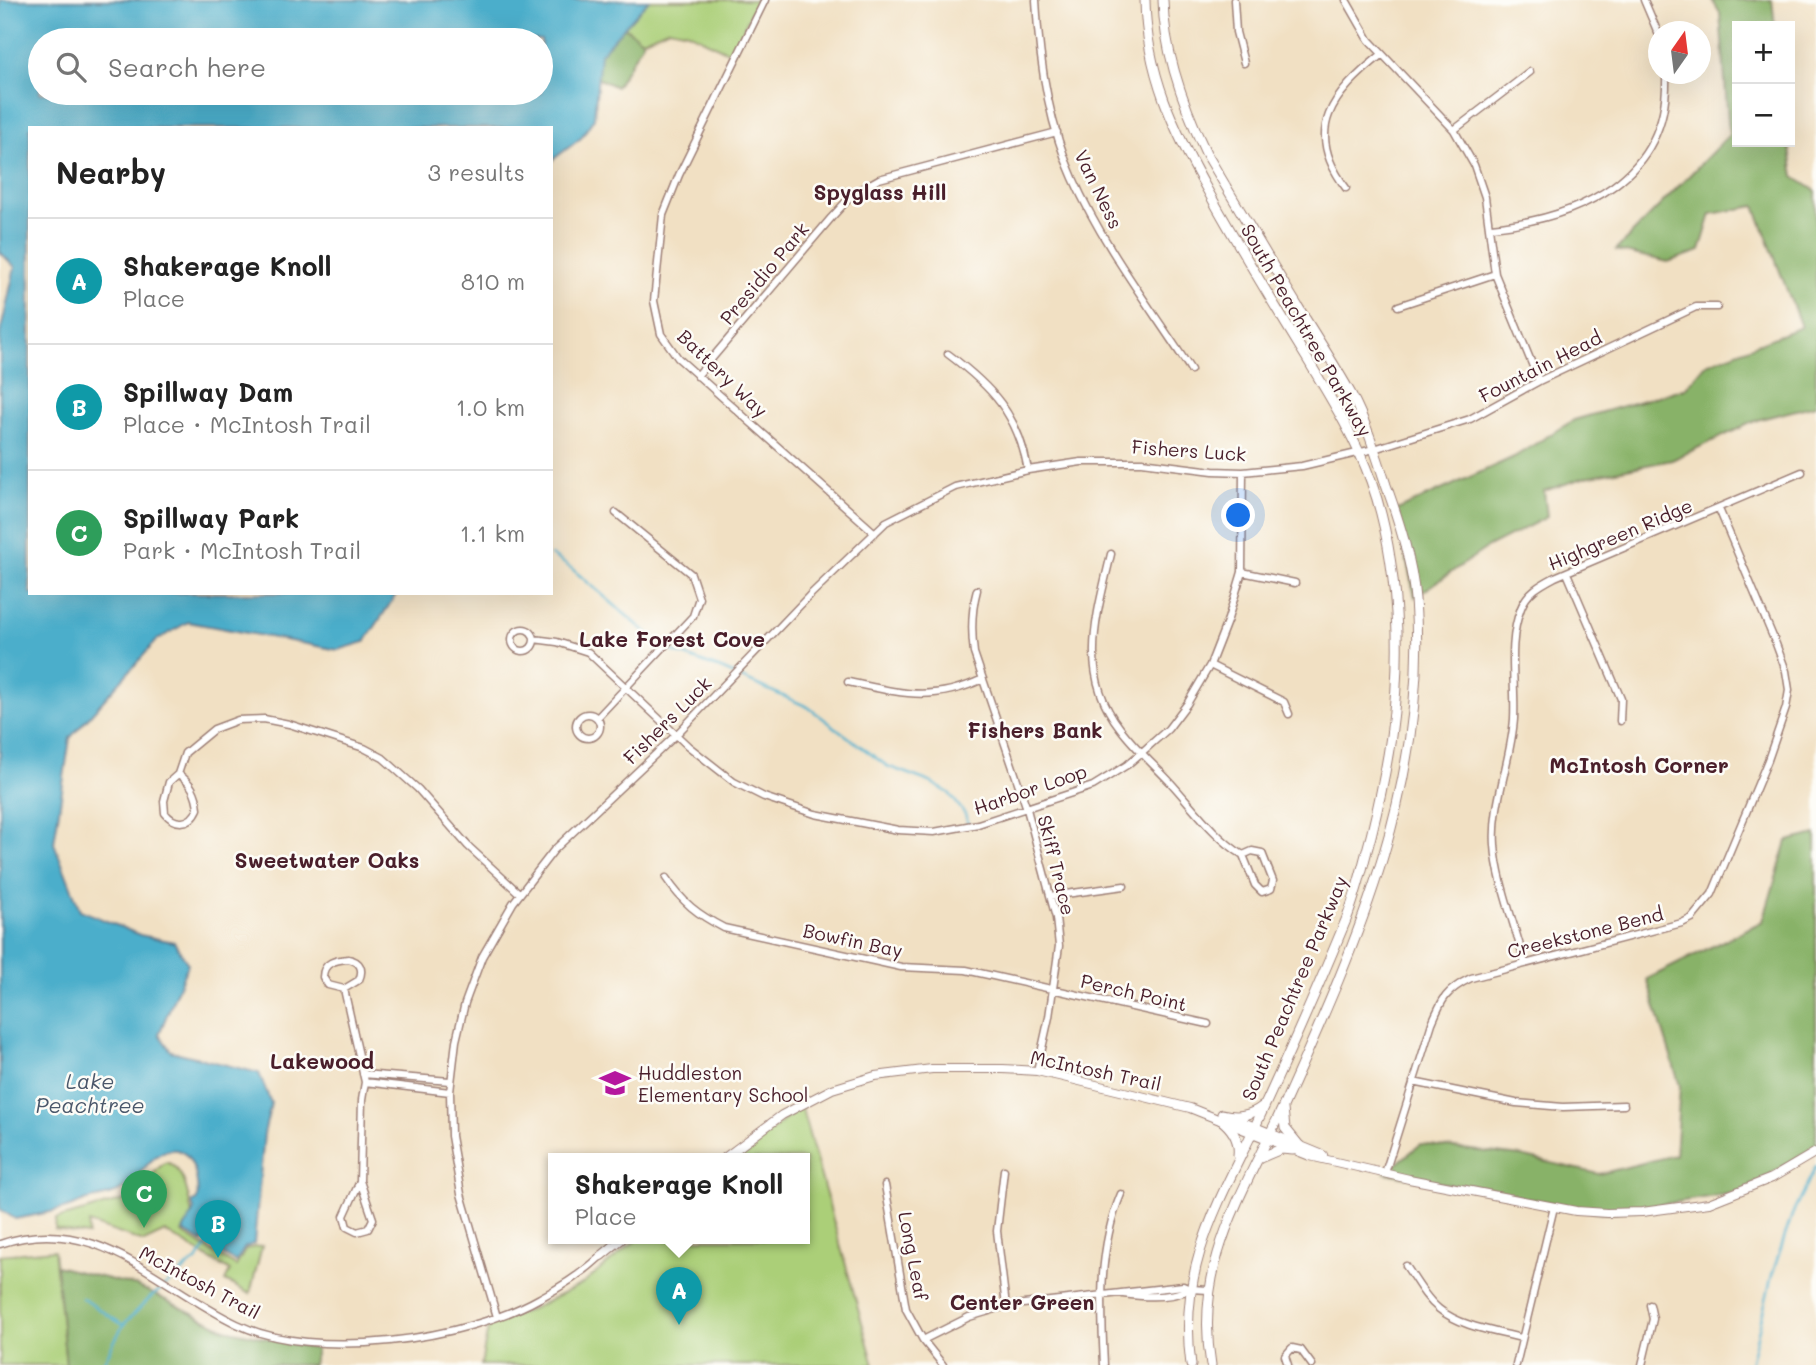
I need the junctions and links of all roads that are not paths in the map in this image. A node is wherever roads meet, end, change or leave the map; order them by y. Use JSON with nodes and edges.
{"nodes":[{"id":1,"x":765,"y":0,"type":"edge"},
{"id":2,"x":1036,"y":0,"type":"edge"},
{"id":3,"x":1145,"y":0,"type":"edge"},
{"id":4,"x":1163,"y":0,"type":"edge"},
{"id":5,"x":1234,"y":0,"type":"edge"},
{"id":6,"x":1346,"y":0,"type":"edge"},
{"id":7,"x":1644,"y":0,"type":"edge"},
{"id":8,"x":1653,"y":21,"type":"edge"},
{"id":9,"x":1381,"y":55,"type":"junction"},
{"id":10,"x":1244,"y":63,"type":"dead end"},
{"id":11,"x":1530,"y":72,"type":"dead end"},
{"id":12,"x":1665,"y":84,"type":"edge"},
{"id":13,"x":1454,"y":130,"type":"junction"},
{"id":14,"x":1057,"y":132,"type":"junction"},
{"id":15,"x":1346,"y":188,"type":"dead end"},
{"id":16,"x":1491,"y":227,"type":"junction"},
{"id":17,"x":1495,"y":274,"type":"junction"},
{"id":18,"x":1398,"y":306,"type":"dead end"},
{"id":19,"x":1717,"y":307,"type":"dead end"},
{"id":20,"x":948,"y":354,"type":"dead end"},
{"id":21,"x":1191,"y":370,"type":"dead end"},
{"id":22,"x":697,"y":376,"type":"junction"},
{"id":23,"x":1539,"y":381,"type":"junction"},
{"id":24,"x":1374,"y":449,"type":"junction"},
{"id":25,"x":1358,"y":453,"type":"junction"},
{"id":26,"x":1028,"y":470,"type":"junction"},
{"id":27,"x":1243,"y":472,"type":"junction"},
{"id":28,"x":1802,"y":472,"type":"dead end"},
{"id":29,"x":1719,"y":509,"type":"junction"},
{"id":30,"x":616,"y":513,"type":"dead end"},
{"id":31,"x":875,"y":533,"type":"junction"},
{"id":32,"x":1111,"y":554,"type":"dead end"},
{"id":33,"x":1242,"y":572,"type":"junction"},
{"id":34,"x":1567,"y":573,"type":"junction"},
{"id":35,"x":1295,"y":583,"type":"dead end"},
{"id":36,"x":977,"y":590,"type":"dead end"},
{"id":37,"x":534,"y":639,"type":"dead end"},
{"id":38,"x":1210,"y":665,"type":"junction"},
{"id":39,"x":983,"y":679,"type":"junction"},
{"id":40,"x":848,"y":682,"type":"dead end"},
{"id":41,"x":625,"y":687,"type":"junction"},
{"id":42,"x":1289,"y":714,"type":"dead end"},
{"id":43,"x":597,"y":718,"type":"dead end"},
{"id":44,"x":1620,"y":721,"type":"dead end"},
{"id":45,"x":676,"y":735,"type":"junction"},
{"id":46,"x":1141,"y":753,"type":"junction"},
{"id":47,"x":178,"y":774,"type":"junction"},
{"id":48,"x":1027,"y":808,"type":"junction"},
{"id":49,"x":1243,"y":855,"type":"junction"},
{"id":50,"x":666,"y":878,"type":"dead end"},
{"id":51,"x":1124,"y":886,"type":"dead end"},
{"id":52,"x":519,"y":893,"type":"junction"},
{"id":53,"x":1051,"y":896,"type":"junction"},
{"id":54,"x":1525,"y":964,"type":"junction"},
{"id":55,"x":344,"y":989,"type":"junction"},
{"id":56,"x":1053,"y":989,"type":"junction"},
{"id":57,"x":1208,"y":1024,"type":"dead end"},
{"id":58,"x":1037,"y":1071,"type":"junction"},
{"id":59,"x":363,"y":1074,"type":"junction"},
{"id":60,"x":365,"y":1082,"type":"junction"},
{"id":61,"x":450,"y":1082,"type":"junction"},
{"id":62,"x":1413,"y":1082,"type":"junction"},
{"id":63,"x":450,"y":1092,"type":"junction"},
{"id":64,"x":1264,"y":1105,"type":"junction"},
{"id":65,"x":1625,"y":1105,"type":"dead end"},
{"id":66,"x":1283,"y":1107,"type":"junction"},
{"id":67,"x":1221,"y":1116,"type":"junction"},
{"id":68,"x":1253,"y":1129,"type":"junction"},
{"id":69,"x":1270,"y":1136,"type":"junction"},
{"id":70,"x":1296,"y":1147,"type":"junction"},
{"id":71,"x":1816,"y":1152,"type":"edge"},
{"id":72,"x":731,"y":1153,"type":"edge"},
{"id":73,"x":1259,"y":1159,"type":"junction"},
{"id":74,"x":1238,"y":1160,"type":"junction"},
{"id":75,"x":1004,"y":1170,"type":"dead end"},
{"id":76,"x":1385,"y":1173,"type":"junction"},
{"id":77,"x":360,"y":1181,"type":"junction"},
{"id":78,"x":885,"y":1185,"type":"dead end"},
{"id":79,"x":1121,"y":1194,"type":"dead end"},
{"id":80,"x":1554,"y":1207,"type":"junction"},
{"id":81,"x":0,"y":1244,"type":"edge"},
{"id":82,"x":616,"y":1244,"type":"edge"},
{"id":83,"x":601,"y":1256,"type":"joint"},
{"id":84,"x":1406,"y":1266,"type":"dead end"},
{"id":85,"x":1190,"y":1289,"type":"junction"},
{"id":86,"x":1209,"y":1290,"type":"junction"},
{"id":87,"x":1100,"y":1297,"type":"junction"},
{"id":88,"x":1650,"y":1305,"type":"dead end"},
{"id":89,"x":1006,"y":1306,"type":"junction"},
{"id":90,"x":497,"y":1317,"type":"junction"},
{"id":91,"x":1521,"y":1338,"type":"junction"},
{"id":92,"x":923,"y":1340,"type":"junction"},
{"id":93,"x":943,"y":1365,"type":"edge"},
{"id":94,"x":1104,"y":1365,"type":"edge"},
{"id":95,"x":1191,"y":1365,"type":"edge"},
{"id":96,"x":1211,"y":1365,"type":"edge"},
{"id":97,"x":1288,"y":1365,"type":"edge"},
{"id":98,"x":1312,"y":1365,"type":"edge"},
{"id":99,"x":1516,"y":1365,"type":"edge"},
{"id":100,"x":1642,"y":1365,"type":"edge"}],
"edges":[{"from":1,"to":22,"type":"street","name":"Battery Way"},
{"from":2,"to":14,"type":"street","name":"Van Ness"},
{"from":3,"to":25,"type":"main road","name":"South Peachtree Parkway"},
{"from":4,"to":24,"type":"main road","name":"South Peachtree Parkway"},
{"from":5,"to":10,"type":"street"},
{"from":6,"to":9,"type":"street"},
{"from":7,"to":8,"type":"street"},
{"from":9,"to":13,"type":"street"},
{"from":9,"to":15,"type":"street"},
{"from":11,"to":13,"type":"street"},
{"from":12,"to":16,"type":"street"},
{"from":13,"to":16,"type":"street"},
{"from":14,"to":21,"type":"street","name":"Van Ness"},
{"from":14,"to":22,"type":"street","name":"Presidio Park"},
{"from":16,"to":17,"type":"street"},
{"from":17,"to":18,"type":"street"},
{"from":17,"to":23,"type":"street"},
{"from":19,"to":23,"type":"street","name":"Fountain Head"},
{"from":20,"to":26,"type":"street"},
{"from":22,"to":31,"type":"street","name":"Battery Way"},
{"from":23,"to":24,"type":"street","name":"Fountain Head"},
{"from":24,"to":25,"type":"street","name":"Fishers Luck"},
{"from":24,"to":66,"type":"main road","name":"South Peachtree Parkway"},
{"from":25,"to":27,"type":"street","name":"Fishers Luck"},
{"from":25,"to":64,"type":"main road","name":"South Peachtree Parkway"},
{"from":26,"to":27,"type":"street","name":"Fishers Luck"},
{"from":26,"to":31,"type":"street","name":"Fishers Luck"},
{"from":27,"to":33,"type":"street","name":"Harbor Loop"},
{"from":28,"to":29,"type":"street","name":"Highgreen Ridge"},
{"from":29,"to":34,"type":"street","name":"Highgreen Ridge"},
{"from":29,"to":54,"type":"street","name":"Creekstone Bend"},
{"from":30,"to":41,"type":"street"},
{"from":31,"to":45,"type":"street","name":"Fishers Luck"},
{"from":32,"to":46,"type":"street"},
{"from":33,"to":35,"type":"street"},
{"from":33,"to":38,"type":"street","name":"Harbor Loop"},
{"from":34,"to":44,"type":"street"},
{"from":34,"to":54,"type":"street","name":"Highgreen Ridge"},
{"from":36,"to":39,"type":"street","name":"Skiff Trace"},
{"from":37,"to":41,"type":"street","name":"Harbor Loop"},
{"from":38,"to":42,"type":"street"},
{"from":38,"to":46,"type":"street","name":"Harbor Loop"},
{"from":39,"to":40,"type":"street"},
{"from":39,"to":48,"type":"street","name":"Skiff Trace"},
{"from":41,"to":43,"type":"street"},
{"from":41,"to":45,"type":"street","name":"Harbor Loop"},
{"from":45,"to":48,"type":"street","name":"Harbor Loop"},
{"from":45,"to":52,"type":"street","name":"Fishers Luck"},
{"from":46,"to":48,"type":"street","name":"Harbor Loop"},
{"from":46,"to":49,"type":"street"},
{"from":47,"to":47,"type":"street"},
{"from":47,"to":52,"type":"street"},
{"from":48,"to":53,"type":"street","name":"Skiff Trace"},
{"from":49,"to":49,"type":"street"},
{"from":50,"to":56,"type":"street","name":"Bowfin Bay"},
{"from":51,"to":53,"type":"street"},
{"from":52,"to":61,"type":"street","name":"Fishers Luck"},
{"from":53,"to":56,"type":"street","name":"Skiff Trace"},
{"from":54,"to":62,"type":"street","name":"Creekstone Bend"},
{"from":55,"to":55,"type":"street"},
{"from":55,"to":59,"type":"street"},
{"from":56,"to":57,"type":"street","name":"Perch Point"},
{"from":56,"to":58,"type":"street","name":"Skiff Trace"},
{"from":58,"to":67,"type":"street","name":"McIntosh Trail"},
{"from":58,"to":72,"type":"street","name":"McIntosh Trail"},
{"from":59,"to":60,"type":"street"},
{"from":59,"to":61,"type":"street"},
{"from":60,"to":63,"type":"street"},
{"from":60,"to":77,"type":"street"},
{"from":61,"to":63,"type":"street","name":"Fishers Luck"},
{"from":62,"to":65,"type":"street"},
{"from":62,"to":76,"type":"street","name":"Creekstone Bend"},
{"from":63,"to":90,"type":"street","name":"Fishers Luck"},
{"from":64,"to":67,"type":"main road"},
{"from":64,"to":68,"type":"main road","name":"South Peachtree Parkway"},
{"from":66,"to":69,"type":"main road","name":"South Peachtree Parkway"},
{"from":66,"to":70,"type":"main road"},
{"from":67,"to":68,"type":"street","name":"McIntosh Trail"},
{"from":67,"to":74,"type":"main road"},
{"from":68,"to":69,"type":"street","name":"McIntosh Trail"},
{"from":68,"to":74,"type":"main road","name":"South Peachtree Parkway"},
{"from":69,"to":70,"type":"street","name":"McIntosh Trail"},
{"from":69,"to":73,"type":"main road","name":"South Peachtree Parkway"},
{"from":70,"to":73,"type":"main road"},
{"from":70,"to":76,"type":"street","name":"McIntosh Trail"},
{"from":71,"to":80,"type":"street","name":"McIntosh Trail"},
{"from":73,"to":86,"type":"main road","name":"South Peachtree Parkway"},
{"from":74,"to":85,"type":"main road","name":"South Peachtree Parkway"},
{"from":75,"to":89,"type":"street"},
{"from":76,"to":80,"type":"street","name":"McIntosh Trail"},
{"from":77,"to":77,"type":"street"},
{"from":78,"to":92,"type":"street","name":"Long Leaf"},
{"from":79,"to":87,"type":"street"},
{"from":80,"to":91,"type":"street"},
{"from":81,"to":90,"type":"street","name":"McIntosh Trail"},
{"from":82,"to":83,"type":"street","name":"McIntosh Trail"},
{"from":83,"to":90,"type":"street","name":"McIntosh Trail"},
{"from":84,"to":91,"type":"street"},
{"from":85,"to":86,"type":"street"},
{"from":85,"to":87,"type":"street"},
{"from":85,"to":95,"type":"main road","name":"South Peachtree Parkway"},
{"from":86,"to":96,"type":"main road","name":"South Peachtree Parkway"},
{"from":87,"to":89,"type":"street"},
{"from":87,"to":94,"type":"street"},
{"from":88,"to":100,"type":"street"},
{"from":89,"to":92,"type":"street"},
{"from":91,"to":99,"type":"street"},
{"from":92,"to":93,"type":"street","name":"Long Leaf"},
{"from":97,"to":98,"type":"street"}]}
